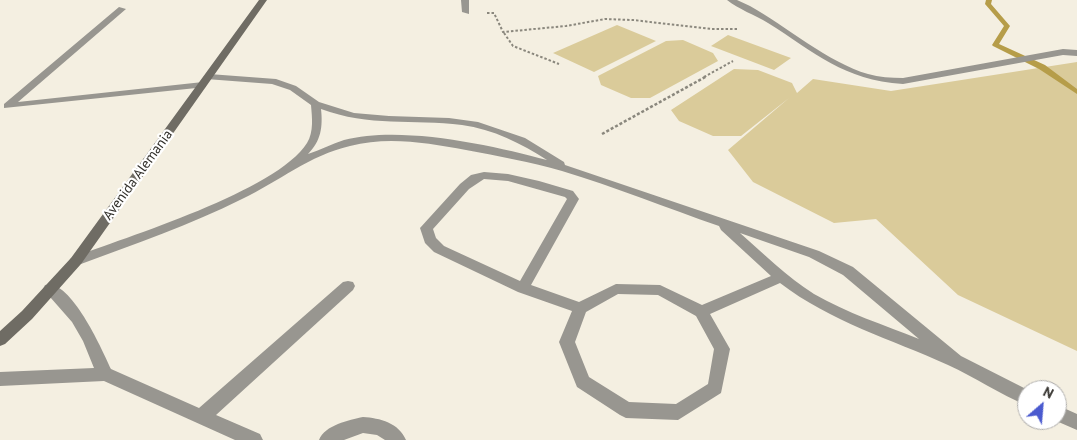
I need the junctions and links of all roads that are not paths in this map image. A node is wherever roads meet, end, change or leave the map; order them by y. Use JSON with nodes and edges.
{"nodes":[{"id":1,"x":263,"y":0,"type":"edge"},
{"id":2,"x":465,"y":0,"type":"edge"},
{"id":3,"x":731,"y":0,"type":"edge"},
{"id":4,"x":122,"y":8,"type":"dead end"},
{"id":5,"x":466,"y":12,"type":"road end"},
{"id":6,"x":1077,"y":54,"type":"edge"},
{"id":7,"x":206,"y":81,"type":"junction"},
{"id":8,"x":316,"y":104,"type":"junction"},
{"id":9,"x":448,"y":121,"type":"junction"},
{"id":10,"x":441,"y":142,"type":"junction"},
{"id":11,"x":294,"y":164,"type":"junction"},
{"id":12,"x":567,"y":168,"type":"junction"},
{"id":13,"x":720,"y":222,"type":"junction"},
{"id":14,"x":76,"y":261,"type":"junction"},
{"id":15,"x":781,"y":277,"type":"junction"},
{"id":16,"x":348,"y":286,"type":"dead end"},
{"id":17,"x":523,"y":288,"type":"junction"},
{"id":18,"x":50,"y":289,"type":"junction"},
{"id":19,"x":580,"y":308,"type":"junction"},
{"id":20,"x":701,"y":312,"type":"junction"},
{"id":21,"x":0,"y":340,"type":"edge"},
{"id":22,"x":955,"y":361,"type":"junction"},
{"id":23,"x":105,"y":374,"type":"junction"},
{"id":24,"x":0,"y":379,"type":"edge"},
{"id":25,"x":1017,"y":393,"type":"edge"},
{"id":26,"x":201,"y":417,"type":"junction"},
{"id":27,"x":254,"y":440,"type":"edge"},
{"id":28,"x":328,"y":440,"type":"edge"},
{"id":29,"x":396,"y":440,"type":"edge"}],
"edges":[{"from":1,"to":7,"type":"street","name":"Avenida Alemania"},
{"from":2,"to":5,"type":"lane"},
{"from":3,"to":6,"type":"lane"},
{"from":4,"to":7,"type":"lane"},
{"from":7,"to":8,"type":"lane"},
{"from":7,"to":14,"type":"street","name":"Avenida Alemania"},
{"from":8,"to":9,"type":"lane"},
{"from":8,"to":11,"type":"lane"},
{"from":9,"to":10,"type":"lane"},
{"from":9,"to":12,"type":"lane"},
{"from":10,"to":11,"type":"lane"},
{"from":10,"to":12,"type":"lane"},
{"from":11,"to":14,"type":"lane"},
{"from":12,"to":13,"type":"lane"},
{"from":13,"to":15,"type":"lane"},
{"from":13,"to":22,"type":"lane"},
{"from":14,"to":18,"type":"street","name":"Avenida Alemania"},
{"from":15,"to":20,"type":"lane"},
{"from":15,"to":22,"type":"lane"},
{"from":16,"to":26,"type":"lane"},
{"from":17,"to":17,"type":"lane"},
{"from":17,"to":19,"type":"lane"},
{"from":18,"to":21,"type":"street","name":"Avenida Alemania"},
{"from":18,"to":23,"type":"lane"},
{"from":19,"to":20,"type":"lane"},
{"from":19,"to":20,"type":"lane"},
{"from":22,"to":25,"type":"lane"},
{"from":23,"to":24,"type":"lane"},
{"from":23,"to":26,"type":"lane"},
{"from":26,"to":27,"type":"lane"},
{"from":28,"to":29,"type":"lane"}]}
